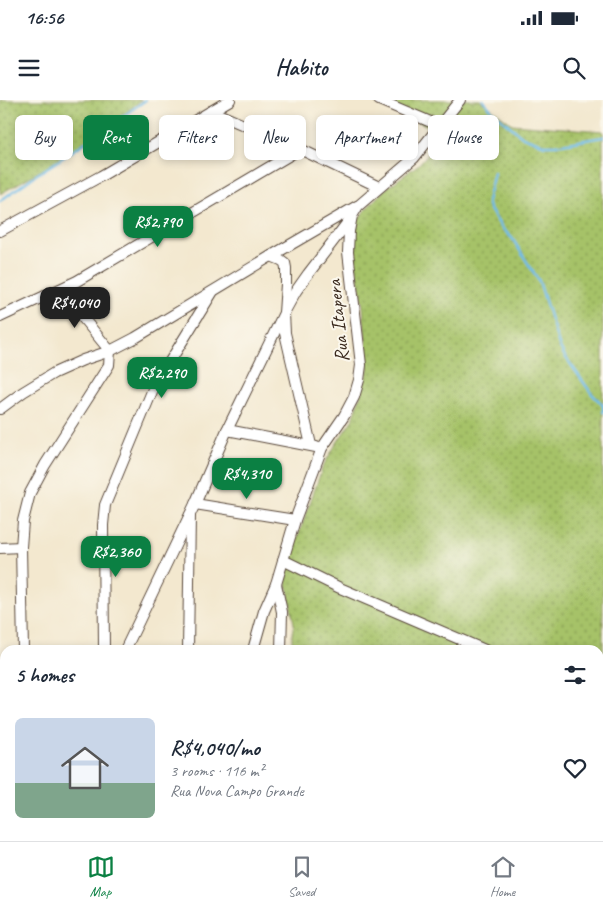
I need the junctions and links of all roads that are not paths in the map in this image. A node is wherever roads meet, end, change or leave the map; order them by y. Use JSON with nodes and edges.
{"nodes":[{"id":1,"x":230,"y":100,"type":"edge"},
{"id":2,"x":379,"y":100,"type":"edge"},
{"id":3,"x":460,"y":100,"type":"edge"},
{"id":4,"x":211,"y":111,"type":"junction"},
{"id":5,"x":448,"y":115,"type":"edge"},
{"id":6,"x":428,"y":121,"type":"edge"},
{"id":7,"x":244,"y":125,"type":"edge"},
{"id":8,"x":428,"y":141,"type":"edge"},
{"id":9,"x":306,"y":152,"type":"edge"},
{"id":10,"x":281,"y":160,"type":"edge"},
{"id":11,"x":379,"y":187,"type":"junction"},
{"id":12,"x":358,"y":206,"type":"junction"},
{"id":13,"x":352,"y":216,"type":"junction"},
{"id":14,"x":0,"y":231,"type":"edge"},
{"id":15,"x":272,"y":256,"type":"junction"},
{"id":16,"x":60,"y":290,"type":"junction"},
{"id":17,"x":214,"y":290,"type":"junction"},
{"id":18,"x":284,"y":313,"type":"junction"},
{"id":19,"x":0,"y":317,"type":"edge"},
{"id":20,"x":110,"y":351,"type":"junction"},
{"id":21,"x":0,"y":409,"type":"edge"},
{"id":22,"x":227,"y":430,"type":"junction"},
{"id":23,"x":311,"y":445,"type":"junction"},
{"id":24,"x":322,"y":448,"type":"junction"},
{"id":25,"x":192,"y":508,"type":"junction"},
{"id":26,"x":295,"y":520,"type":"junction"},
{"id":27,"x":0,"y":548,"type":"edge"},
{"id":28,"x":21,"y":548,"type":"junction"},
{"id":29,"x":283,"y":560,"type":"junction"},
{"id":30,"x":276,"y":584,"type":"junction"},
{"id":31,"x":23,"y":645,"type":"edge"},
{"id":32,"x":104,"y":645,"type":"edge"},
{"id":33,"x":127,"y":645,"type":"edge"},
{"id":34,"x":188,"y":645,"type":"edge"},
{"id":35,"x":254,"y":645,"type":"edge"},
{"id":36,"x":281,"y":645,"type":"edge"},
{"id":37,"x":473,"y":645,"type":"edge"}],
"edges":[{"from":1,"to":4,"type":"street"},
{"from":2,"to":6,"type":"street"},
{"from":3,"to":5,"type":"street","name":"Rua Itapera"},
{"from":4,"to":7,"type":"street"},
{"from":4,"to":14,"type":"street"},
{"from":8,"to":11,"type":"street","name":"Rua Itapera"},
{"from":9,"to":11,"type":"street"},
{"from":10,"to":16,"type":"street"},
{"from":11,"to":12,"type":"street","name":"Rua Itapera"},
{"from":12,"to":13,"type":"street","name":"Rua Itapera"},
{"from":12,"to":15,"type":"street"},
{"from":13,"to":18,"type":"street"},
{"from":13,"to":24,"type":"street","name":"Rua Itapera"},
{"from":15,"to":17,"type":"street"},
{"from":15,"to":18,"type":"street"},
{"from":16,"to":19,"type":"street"},
{"from":16,"to":20,"type":"street"},
{"from":17,"to":20,"type":"street"},
{"from":17,"to":32,"type":"street"},
{"from":18,"to":22,"type":"street"},
{"from":18,"to":23,"type":"street"},
{"from":20,"to":21,"type":"street"},
{"from":20,"to":28,"type":"street"},
{"from":22,"to":23,"type":"street"},
{"from":22,"to":25,"type":"street"},
{"from":23,"to":24,"type":"street"},
{"from":24,"to":26,"type":"street","name":"Rua Itapera"},
{"from":25,"to":26,"type":"street"},
{"from":25,"to":33,"type":"street"},
{"from":25,"to":34,"type":"street"},
{"from":26,"to":29,"type":"street","name":"Rua Itapera"},
{"from":27,"to":28,"type":"street"},
{"from":28,"to":31,"type":"street"},
{"from":29,"to":30,"type":"street","name":"Rua Itapera"},
{"from":29,"to":37,"type":"street"},
{"from":30,"to":35,"type":"street","name":"Rua Itapera"},
{"from":30,"to":36,"type":"street"}]}
